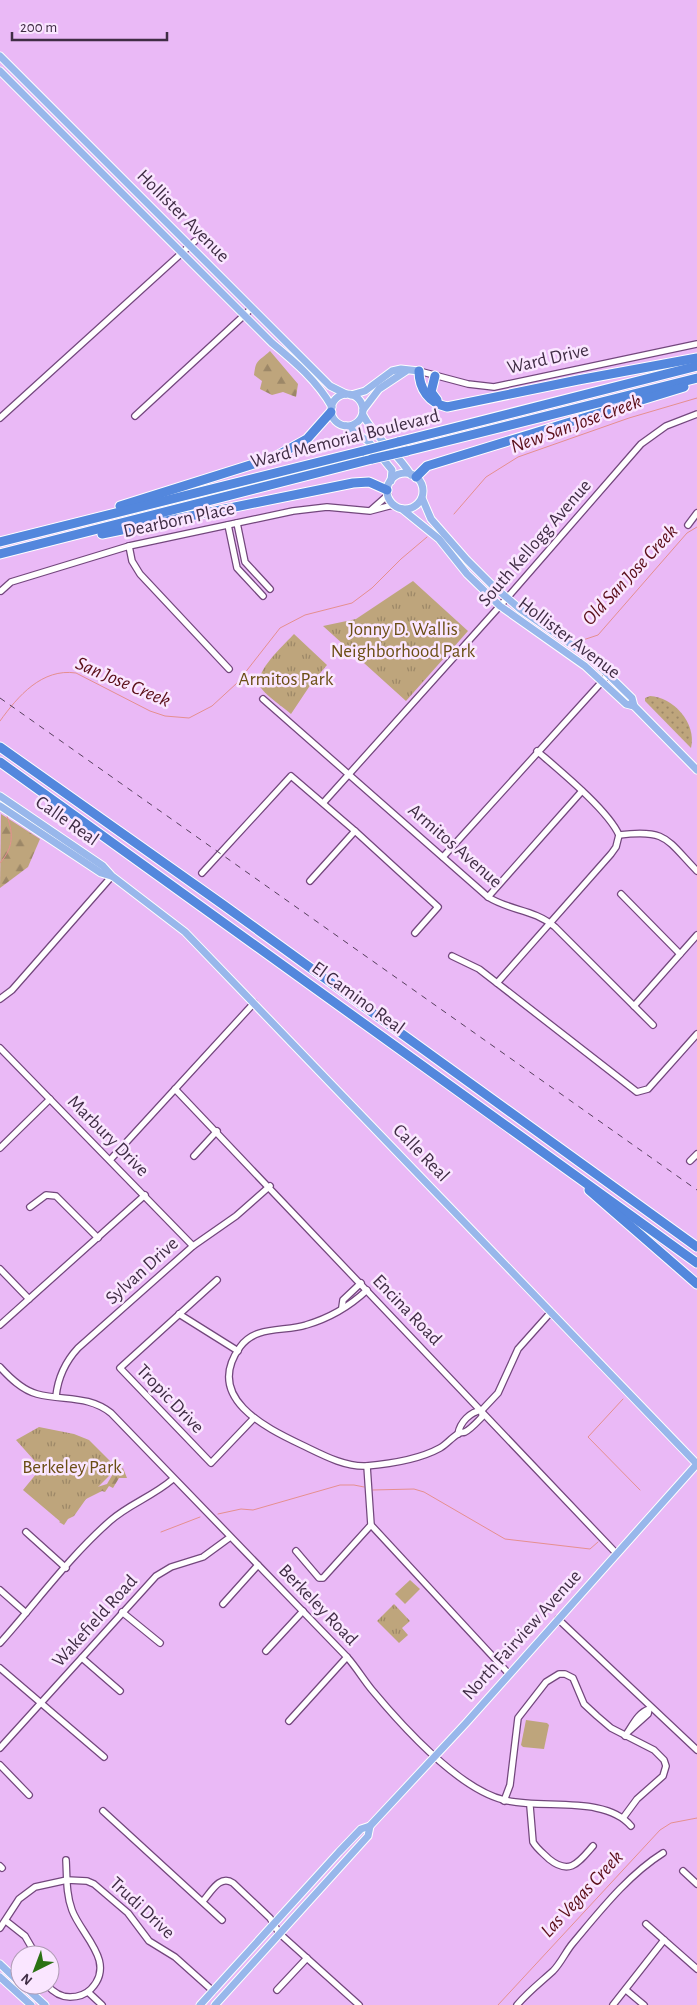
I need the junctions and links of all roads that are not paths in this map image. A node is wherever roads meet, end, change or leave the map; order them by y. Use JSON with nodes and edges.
{"nodes":[{"id":1,"x":0,"y":56,"type":"edge"},
{"id":2,"x":7,"y":63,"type":"junction"},
{"id":3,"x":0,"y":71,"type":"edge"},
{"id":4,"x":192,"y":244,"type":"junction"},
{"id":5,"x":181,"y":252,"type":"junction"},
{"id":6,"x":252,"y":308,"type":"junction"},
{"id":7,"x":245,"y":315,"type":"junction"},
{"id":8,"x":697,"y":344,"type":"edge"},
{"id":9,"x":697,"y":358,"type":"edge"},
{"id":10,"x":697,"y":366,"type":"edge"},
{"id":11,"x":406,"y":371,"type":"junction"},
{"id":12,"x":419,"y":371,"type":"junction"},
{"id":13,"x":435,"y":376,"type":"junction"},
{"id":14,"x":697,"y":378,"type":"edge"},
{"id":15,"x":697,"y":383,"type":"edge"},
{"id":16,"x":348,"y":394,"type":"junction"},
{"id":17,"x":450,"y":406,"type":"junction"},
{"id":18,"x":332,"y":410,"type":"junction"},
{"id":19,"x":363,"y":412,"type":"junction"},
{"id":20,"x":697,"y":414,"type":"edge"},
{"id":21,"x":135,"y":416,"type":"dead end"},
{"id":22,"x":0,"y":418,"type":"edge"},
{"id":23,"x":345,"y":426,"type":"junction"},
{"id":24,"x":413,"y":476,"type":"junction"},
{"id":25,"x":391,"y":481,"type":"junction"},
{"id":26,"x":388,"y":493,"type":"junction"},
{"id":27,"x":422,"y":498,"type":"junction"},
{"id":28,"x":393,"y":504,"type":"junction"},
{"id":29,"x":402,"y":509,"type":"junction"},
{"id":30,"x":370,"y":511,"type":"junction"},
{"id":31,"x":697,"y":513,"type":"edge"},
{"id":32,"x":83,"y":521,"type":"junction"},
{"id":33,"x":237,"y":523,"type":"junction"},
{"id":34,"x":228,"y":525,"type":"junction"},
{"id":35,"x":688,"y":525,"type":"dead end"},
{"id":36,"x":441,"y":536,"type":"junction"},
{"id":37,"x":64,"y":538,"type":"junction"},
{"id":38,"x":0,"y":542,"type":"edge"},
{"id":39,"x":129,"y":546,"type":"junction"},
{"id":40,"x":0,"y":554,"type":"edge"},
{"id":41,"x":270,"y":589,"type":"dead end"},
{"id":42,"x":1,"y":591,"type":"edge"},
{"id":43,"x":263,"y":596,"type":"dead end"},
{"id":44,"x":507,"y":598,"type":"junction"},
{"id":45,"x":500,"y":606,"type":"junction"},
{"id":46,"x":230,"y":669,"type":"dead end"},
{"id":47,"x":608,"y":675,"type":"junction"},
{"id":48,"x":602,"y":681,"type":"junction"},
{"id":49,"x":263,"y":699,"type":"dead end"},
{"id":50,"x":634,"y":706,"type":"junction"},
{"id":51,"x":1,"y":748,"type":"edge"},
{"id":52,"x":537,"y":751,"type":"junction"},
{"id":53,"x":0,"y":762,"type":"edge"},
{"id":54,"x":697,"y":770,"type":"edge"},
{"id":55,"x":350,"y":774,"type":"junction"},
{"id":56,"x":582,"y":791,"type":"junction"},
{"id":57,"x":0,"y":796,"type":"edge"},
{"id":58,"x":324,"y":802,"type":"junction"},
{"id":59,"x":0,"y":806,"type":"edge"},
{"id":60,"x":355,"y":831,"type":"junction"},
{"id":61,"x":619,"y":835,"type":"junction"},
{"id":62,"x":443,"y":857,"type":"junction"},
{"id":63,"x":697,"y":871,"type":"edge"},
{"id":64,"x":202,"y":873,"type":"dead end"},
{"id":65,"x":112,"y":876,"type":"junction"},
{"id":66,"x":310,"y":881,"type":"dead end"},
{"id":67,"x":622,"y":894,"type":"dead end"},
{"id":68,"x":488,"y":897,"type":"junction"},
{"id":69,"x":550,"y":923,"type":"junction"},
{"id":70,"x":415,"y":933,"type":"dead end"},
{"id":71,"x":697,"y":936,"type":"edge"},
{"id":72,"x":680,"y":954,"type":"junction"},
{"id":73,"x":452,"y":956,"type":"dead end"},
{"id":74,"x":498,"y":983,"type":"junction"},
{"id":75,"x":0,"y":999,"type":"edge"},
{"id":76,"x":254,"y":1003,"type":"junction"},
{"id":77,"x":634,"y":1006,"type":"junction"},
{"id":78,"x":653,"y":1025,"type":"dead end"},
{"id":79,"x":697,"y":1034,"type":"edge"},
{"id":80,"x":0,"y":1048,"type":"edge"},
{"id":81,"x":175,"y":1089,"type":"junction"},
{"id":82,"x":50,"y":1099,"type":"junction"},
{"id":83,"x":217,"y":1131,"type":"junction"},
{"id":84,"x":0,"y":1136,"type":"edge"},
{"id":85,"x":6,"y":1142,"type":"junction"},
{"id":86,"x":0,"y":1148,"type":"edge"},
{"id":87,"x":697,"y":1154,"type":"edge"},
{"id":88,"x":194,"y":1156,"type":"dead end"},
{"id":89,"x":110,"y":1160,"type":"junction"},
{"id":90,"x":690,"y":1161,"type":"dead end"},
{"id":91,"x":576,"y":1175,"type":"junction"},
{"id":92,"x":270,"y":1186,"type":"junction"},
{"id":93,"x":145,"y":1195,"type":"junction"},
{"id":94,"x":30,"y":1207,"type":"dead end"},
{"id":95,"x":677,"y":1233,"type":"junction"},
{"id":96,"x":98,"y":1238,"type":"junction"},
{"id":97,"x":697,"y":1242,"type":"edge"},
{"id":98,"x":193,"y":1246,"type":"junction"},
{"id":99,"x":697,"y":1247,"type":"edge"},
{"id":100,"x":697,"y":1263,"type":"edge"},
{"id":101,"x":0,"y":1270,"type":"edge"},
{"id":102,"x":216,"y":1280,"type":"dead end"},
{"id":103,"x":361,"y":1282,"type":"junction"},
{"id":104,"x":697,"y":1284,"type":"edge"},
{"id":105,"x":367,"y":1290,"type":"junction"},
{"id":106,"x":29,"y":1299,"type":"junction"},
{"id":107,"x":342,"y":1307,"type":"junction"},
{"id":108,"x":551,"y":1312,"type":"junction"},
{"id":109,"x":179,"y":1314,"type":"junction"},
{"id":110,"x":0,"y":1325,"type":"edge"},
{"id":111,"x":238,"y":1351,"type":"junction"},
{"id":112,"x":0,"y":1367,"type":"edge"},
{"id":113,"x":56,"y":1396,"type":"junction"},
{"id":114,"x":482,"y":1410,"type":"junction"},
{"id":115,"x":254,"y":1418,"type":"junction"},
{"id":116,"x":697,"y":1464,"type":"edge"},
{"id":117,"x":366,"y":1466,"type":"junction"},
{"id":118,"x":173,"y":1479,"type":"junction"},
{"id":119,"x":371,"y":1525,"type":"junction"},
{"id":120,"x":26,"y":1532,"type":"dead end"},
{"id":121,"x":229,"y":1538,"type":"junction"},
{"id":122,"x":296,"y":1551,"type":"dead end"},
{"id":123,"x":616,"y":1553,"type":"junction"},
{"id":124,"x":258,"y":1565,"type":"junction"},
{"id":125,"x":66,"y":1568,"type":"junction"},
{"id":126,"x":0,"y":1590,"type":"edge"},
{"id":127,"x":222,"y":1604,"type":"dead end"},
{"id":128,"x":303,"y":1611,"type":"junction"},
{"id":129,"x":122,"y":1612,"type":"junction"},
{"id":130,"x":26,"y":1613,"type":"junction"},
{"id":131,"x":558,"y":1619,"type":"junction"},
{"id":132,"x":0,"y":1643,"type":"edge"},
{"id":133,"x":160,"y":1643,"type":"dead end"},
{"id":134,"x":266,"y":1651,"type":"dead end"},
{"id":135,"x":347,"y":1657,"type":"junction"},
{"id":136,"x":82,"y":1658,"type":"junction"},
{"id":137,"x":0,"y":1668,"type":"edge"},
{"id":138,"x":509,"y":1674,"type":"junction"},
{"id":139,"x":120,"y":1691,"type":"dead end"},
{"id":140,"x":42,"y":1704,"type":"junction"},
{"id":141,"x":650,"y":1708,"type":"junction"},
{"id":142,"x":289,"y":1721,"type":"dead end"},
{"id":143,"x":627,"y":1734,"type":"junction"},
{"id":144,"x":0,"y":1748,"type":"edge"},
{"id":145,"x":697,"y":1750,"type":"edge"},
{"id":146,"x":436,"y":1756,"type":"junction"},
{"id":147,"x":104,"y":1757,"type":"dead end"},
{"id":148,"x":0,"y":1765,"type":"edge"},
{"id":149,"x":29,"y":1795,"type":"dead end"},
{"id":150,"x":504,"y":1800,"type":"junction"},
{"id":151,"x":530,"y":1806,"type":"junction"},
{"id":152,"x":104,"y":1811,"type":"dead end"},
{"id":153,"x":624,"y":1818,"type":"junction"},
{"id":154,"x":370,"y":1826,"type":"junction"},
{"id":155,"x":631,"y":1826,"type":"dead end"},
{"id":156,"x":593,"y":1846,"type":"dead end"},
{"id":157,"x":663,"y":1853,"type":"dead end"},
{"id":158,"x":66,"y":1860,"type":"dead end"},
{"id":159,"x":684,"y":1871,"type":"dead end"},
{"id":160,"x":67,"y":1880,"type":"junction"},
{"id":161,"x":697,"y":1884,"type":"edge"},
{"id":162,"x":203,"y":1901,"type":"junction"},
{"id":163,"x":222,"y":1920,"type":"dead end"},
{"id":164,"x":6,"y":1921,"type":"junction"},
{"id":165,"x":646,"y":1924,"type":"dead end"},
{"id":166,"x":273,"y":1926,"type":"junction"},
{"id":167,"x":0,"y":1928,"type":"edge"},
{"id":168,"x":279,"y":1933,"type":"junction"},
{"id":169,"x":664,"y":1940,"type":"junction"},
{"id":170,"x":30,"y":1945,"type":"edge"},
{"id":171,"x":306,"y":1958,"type":"junction"},
{"id":172,"x":0,"y":1964,"type":"edge"},
{"id":173,"x":697,"y":1969,"type":"edge"},
{"id":174,"x":10,"y":1974,"type":"edge"},
{"id":175,"x":0,"y":1977,"type":"edge"},
{"id":176,"x":213,"y":1990,"type":"junction"},
{"id":177,"x":277,"y":1990,"type":"dead end"},
{"id":178,"x":626,"y":1990,"type":"junction"},
{"id":179,"x":88,"y":1992,"type":"junction"},
{"id":180,"x":60,"y":1994,"type":"edge"},
{"id":181,"x":33,"y":1995,"type":"edge"},
{"id":182,"x":354,"y":2004,"type":"edge"},
{"id":183,"x":31,"y":2005,"type":"edge"},
{"id":184,"x":44,"y":2005,"type":"edge"},
{"id":185,"x":102,"y":2005,"type":"edge"},
{"id":186,"x":200,"y":2005,"type":"edge"},
{"id":187,"x":215,"y":2005,"type":"edge"},
{"id":188,"x":517,"y":2005,"type":"edge"},
{"id":189,"x":613,"y":2005,"type":"edge"},
{"id":190,"x":644,"y":2005,"type":"edge"}],
"edges":[{"from":1,"to":2,"type":"main road","name":"Hollister Avenue"},
{"from":2,"to":3,"type":"street"},
{"from":2,"to":4,"type":"main road","name":"Hollister Avenue"},
{"from":3,"to":5,"type":"main road","name":"Hollister Avenue"},
{"from":4,"to":5,"type":"street"},
{"from":4,"to":6,"type":"main road","name":"Hollister Avenue"},
{"from":5,"to":7,"type":"main road","name":"Hollister Avenue"},
{"from":5,"to":22,"type":"street"},
{"from":6,"to":7,"type":"street"},
{"from":6,"to":16,"type":"main road","name":"Hollister Avenue"},
{"from":7,"to":18,"type":"main road","name":"Hollister Avenue"},
{"from":7,"to":21,"type":"street"},
{"from":8,"to":13,"type":"street","name":"Ward Drive"},
{"from":9,"to":17,"type":"highway"},
{"from":10,"to":32,"type":"highway","name":"Ward Memorial Boulevard","bridge":true},
{"from":11,"to":12,"type":"main road","name":"Ward Drive"},
{"from":11,"to":16,"type":"main road","name":"Ward Drive"},
{"from":11,"to":19,"type":"main road"},
{"from":12,"to":13,"type":"street","name":"Ward Drive"},
{"from":12,"to":17,"type":"highway"},
{"from":13,"to":17,"type":"highway"},
{"from":14,"to":37,"type":"highway","name":"Ward Memorial Boulevard","bridge":true},
{"from":15,"to":24,"type":"highway"},
{"from":16,"to":18,"type":"main road"},
{"from":16,"to":19,"type":"main road"},
{"from":18,"to":23,"type":"main road"},
{"from":18,"to":32,"type":"highway"},
{"from":19,"to":23,"type":"main road"},
{"from":19,"to":24,"type":"main road"},
{"from":20,"to":44,"type":"street","name":"South Kellogg Avenue"},
{"from":23,"to":25,"type":"main road"},
{"from":24,"to":25,"type":"main road"},
{"from":24,"to":27,"type":"main road"},
{"from":25,"to":26,"type":"main road"},
{"from":26,"to":28,"type":"main road"},
{"from":26,"to":30,"type":"street"},
{"from":26,"to":37,"type":"highway"},
{"from":27,"to":29,"type":"main road"},
{"from":27,"to":36,"type":"main road","name":"Hollister Avenue"},
{"from":28,"to":29,"type":"main road"},
{"from":28,"to":30,"type":"street","name":"Dearborn Place"},
{"from":29,"to":36,"type":"main road","name":"Hollister Avenue"},
{"from":30,"to":33,"type":"street","name":"Dearborn Place"},
{"from":31,"to":35,"type":"street"},
{"from":32,"to":38,"type":"highway","name":"Ward Memorial Boulevard"},
{"from":33,"to":34,"type":"street","name":"Dearborn Place"},
{"from":33,"to":41,"type":"street"},
{"from":34,"to":39,"type":"street","name":"Dearborn Place"},
{"from":34,"to":43,"type":"street"},
{"from":36,"to":44,"type":"main road","name":"Hollister Avenue"},
{"from":36,"to":45,"type":"main road","name":"Hollister Avenue"},
{"from":37,"to":40,"type":"highway","name":"Ward Memorial Boulevard"},
{"from":39,"to":42,"type":"street","name":"Dearborn Place"},
{"from":39,"to":46,"type":"street"},
{"from":44,"to":45,"type":"street","name":"South Kellogg Avenue"},
{"from":44,"to":47,"type":"main road","name":"Hollister Avenue"},
{"from":45,"to":48,"type":"main road","name":"Hollister Avenue"},
{"from":45,"to":55,"type":"street","name":"South Kellogg Avenue"},
{"from":47,"to":48,"type":"street"},
{"from":47,"to":50,"type":"main road","name":"Hollister Avenue"},
{"from":48,"to":50,"type":"main road","name":"Hollister Avenue"},
{"from":48,"to":52,"type":"street"},
{"from":49,"to":55,"type":"street","name":"Armitos Avenue"},
{"from":50,"to":54,"type":"main road","name":"Hollister Avenue"},
{"from":51,"to":95,"type":"highway","name":"El Camino Real"},
{"from":52,"to":56,"type":"street"},
{"from":52,"to":62,"type":"street"},
{"from":53,"to":91,"type":"highway","name":"El Camino Real"},
{"from":55,"to":58,"type":"street","name":"South Kellogg Avenue"},
{"from":55,"to":62,"type":"street","name":"Armitos Avenue"},
{"from":56,"to":61,"type":"street"},
{"from":56,"to":68,"type":"street"},
{"from":57,"to":65,"type":"main road","name":"Calle Real"},
{"from":58,"to":60,"type":"street"},
{"from":58,"to":64,"type":"street"},
{"from":59,"to":65,"type":"main road","name":"Calle Real"},
{"from":60,"to":66,"type":"street"},
{"from":60,"to":70,"type":"street"},
{"from":61,"to":63,"type":"street"},
{"from":61,"to":69,"type":"street"},
{"from":62,"to":68,"type":"street","name":"Armitos Avenue"},
{"from":65,"to":75,"type":"street"},
{"from":65,"to":76,"type":"main road","name":"Calle Real"},
{"from":67,"to":72,"type":"street"},
{"from":68,"to":69,"type":"street","name":"Armitos Avenue"},
{"from":69,"to":74,"type":"street"},
{"from":69,"to":77,"type":"street","name":"Armitos Avenue"},
{"from":71,"to":72,"type":"street"},
{"from":72,"to":77,"type":"street"},
{"from":73,"to":74,"type":"street"},
{"from":74,"to":79,"type":"street"},
{"from":76,"to":81,"type":"street"},
{"from":76,"to":108,"type":"main road","name":"Calle Real"},
{"from":77,"to":78,"type":"street","name":"Armitos Avenue"},
{"from":80,"to":82,"type":"street","name":"Marbury Drive"},
{"from":81,"to":83,"type":"street","name":"Encina Road"},
{"from":81,"to":89,"type":"street"},
{"from":82,"to":85,"type":"street"},
{"from":82,"to":89,"type":"street","name":"Marbury Drive"},
{"from":83,"to":88,"type":"street"},
{"from":83,"to":92,"type":"street","name":"Encina Road"},
{"from":84,"to":85,"type":"street"},
{"from":85,"to":86,"type":"street"},
{"from":87,"to":90,"type":"street"},
{"from":89,"to":93,"type":"street","name":"Marbury Drive"},
{"from":91,"to":100,"type":"highway","name":"El Camino Real"},
{"from":91,"to":104,"type":"highway"},
{"from":92,"to":98,"type":"street","name":"Sylvan Drive"},
{"from":92,"to":103,"type":"street","name":"Encina Road"},
{"from":93,"to":96,"type":"street"},
{"from":93,"to":98,"type":"street","name":"Marbury Drive"},
{"from":94,"to":96,"type":"street"},
{"from":95,"to":97,"type":"highway"},
{"from":95,"to":99,"type":"highway","name":"El Camino Real"},
{"from":96,"to":106,"type":"street"},
{"from":98,"to":113,"type":"street","name":"Sylvan Drive"},
{"from":101,"to":106,"type":"street"},
{"from":102,"to":109,"type":"street","name":"Tropic Drive"},
{"from":103,"to":105,"type":"street","name":"Encina Road"},
{"from":103,"to":107,"type":"street"},
{"from":105,"to":107,"type":"street"},
{"from":105,"to":114,"type":"street","name":"Encina Road"},
{"from":106,"to":110,"type":"street"},
{"from":107,"to":111,"type":"street"},
{"from":108,"to":114,"type":"street"},
{"from":108,"to":116,"type":"main road","name":"Calle Real"},
{"from":109,"to":111,"type":"street"},
{"from":109,"to":115,"type":"street","name":"Tropic Drive"},
{"from":111,"to":115,"type":"street"},
{"from":112,"to":113,"type":"street","name":"Berkeley Road"},
{"from":113,"to":118,"type":"street","name":"Berkeley Road"},
{"from":114,"to":117,"type":"street"},
{"from":114,"to":123,"type":"street","name":"Encina Road"},
{"from":115,"to":117,"type":"street"},
{"from":116,"to":123,"type":"main road","name":"North Fairview Avenue"},
{"from":117,"to":119,"type":"street"},
{"from":118,"to":121,"type":"street","name":"Berkeley Road"},
{"from":118,"to":125,"type":"street"},
{"from":119,"to":122,"type":"street"},
{"from":119,"to":138,"type":"street"},
{"from":120,"to":125,"type":"street"},
{"from":121,"to":124,"type":"street","name":"Berkeley Road"},
{"from":121,"to":129,"type":"street","name":"Wakefield Road"},
{"from":123,"to":131,"type":"main road","name":"North Fairview Avenue"},
{"from":124,"to":127,"type":"street"},
{"from":124,"to":128,"type":"street","name":"Berkeley Road"},
{"from":125,"to":130,"type":"street"},
{"from":126,"to":130,"type":"street"},
{"from":128,"to":134,"type":"street"},
{"from":128,"to":135,"type":"street","name":"Berkeley Road"},
{"from":129,"to":133,"type":"street"},
{"from":129,"to":136,"type":"street","name":"Wakefield Road"},
{"from":130,"to":132,"type":"street"},
{"from":131,"to":138,"type":"main road","name":"North Fairview Avenue"},
{"from":131,"to":141,"type":"street"},
{"from":135,"to":142,"type":"street"},
{"from":135,"to":146,"type":"street","name":"Berkeley Road"},
{"from":136,"to":139,"type":"street"},
{"from":136,"to":140,"type":"street","name":"Wakefield Road"},
{"from":137,"to":140,"type":"street"},
{"from":138,"to":146,"type":"main road","name":"North Fairview Avenue"},
{"from":140,"to":144,"type":"street","name":"Wakefield Road"},
{"from":140,"to":147,"type":"street"},
{"from":141,"to":143,"type":"street"},
{"from":141,"to":145,"type":"street"},
{"from":143,"to":150,"type":"street"},
{"from":143,"to":153,"type":"street"},
{"from":146,"to":150,"type":"street","name":"Berkeley Road"},
{"from":146,"to":154,"type":"main road","name":"North Fairview Avenue"},
{"from":148,"to":149,"type":"street"},
{"from":150,"to":151,"type":"street","name":"Berkeley Road"},
{"from":151,"to":153,"type":"street","name":"Berkeley Road"},
{"from":151,"to":156,"type":"street"},
{"from":152,"to":162,"type":"street"},
{"from":153,"to":155,"type":"street","name":"Berkeley Road"},
{"from":154,"to":166,"type":"main road","name":"North Fairview Avenue"},
{"from":154,"to":168,"type":"main road","name":"North Fairview Avenue"},
{"from":157,"to":188,"type":"street"},
{"from":158,"to":160,"type":"street"},
{"from":159,"to":161,"type":"street"},
{"from":160,"to":164,"type":"street","name":"Trudi Drive"},
{"from":160,"to":176,"type":"street","name":"Trudi Drive"},
{"from":160,"to":179,"type":"street"},
{"from":162,"to":163,"type":"street"},
{"from":162,"to":166,"type":"street"},
{"from":164,"to":167,"type":"street","name":"Trudi Drive"},
{"from":164,"to":170,"type":"street"},
{"from":165,"to":169,"type":"street"},
{"from":166,"to":168,"type":"street"},
{"from":166,"to":176,"type":"main road","name":"North Fairview Avenue"},
{"from":168,"to":171,"type":"street"},
{"from":168,"to":187,"type":"main road","name":"North Fairview Avenue"},
{"from":169,"to":173,"type":"street"},
{"from":169,"to":178,"type":"street"},
{"from":171,"to":177,"type":"street"},
{"from":171,"to":182,"type":"street"},
{"from":172,"to":174,"type":"main road"},
{"from":175,"to":183,"type":"main road"},
{"from":176,"to":186,"type":"main road","name":"North Fairview Avenue"},
{"from":178,"to":189,"type":"street"},
{"from":178,"to":190,"type":"street"},
{"from":179,"to":180,"type":"street"},
{"from":179,"to":185,"type":"street"},
{"from":181,"to":184,"type":"main road"}]}
